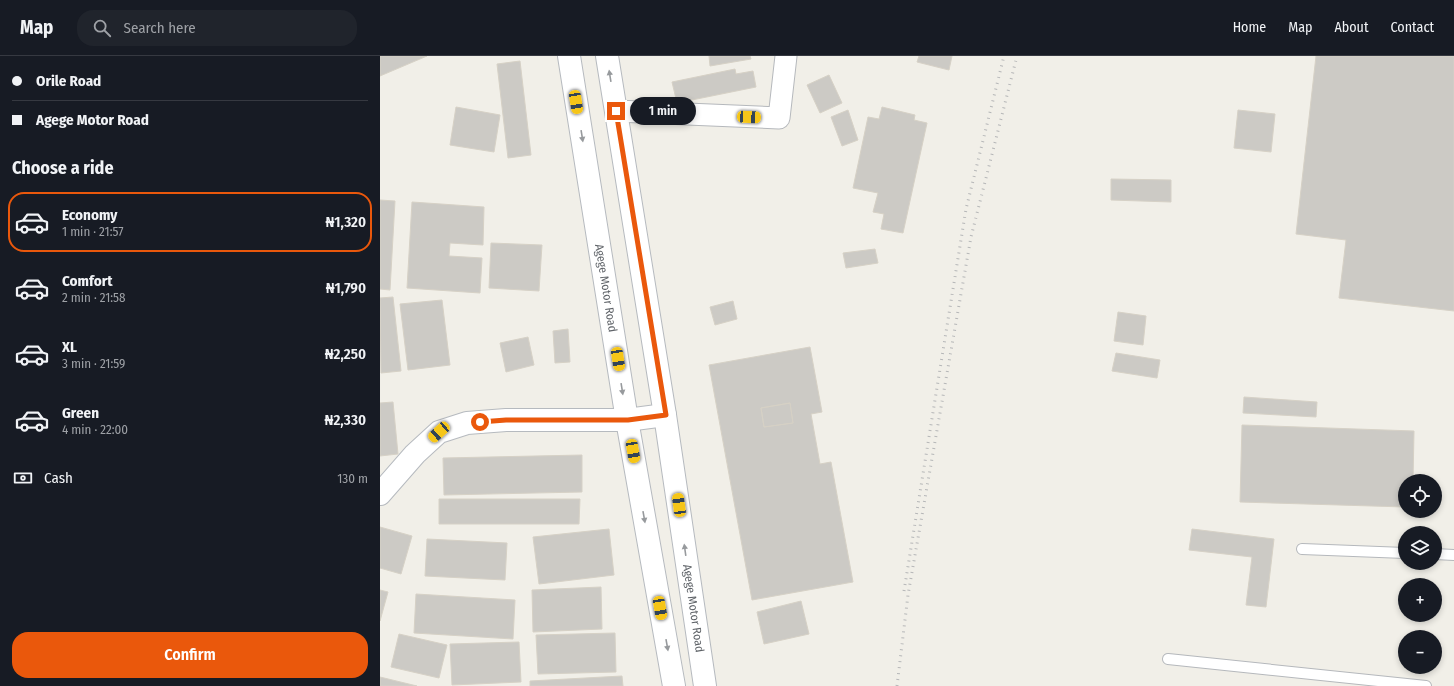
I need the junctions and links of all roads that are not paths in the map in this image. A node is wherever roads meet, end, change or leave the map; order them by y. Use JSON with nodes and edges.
{"nodes":[{"id":1,"x":569,"y":56,"type":"edge"},
{"id":2,"x":607,"y":56,"type":"edge"},
{"id":3,"x":786,"y":56,"type":"edge"},
{"id":4,"x":616,"y":111,"type":"junction"},
{"id":5,"x":666,"y":415,"type":"junction"},
{"id":6,"x":628,"y":420,"type":"junction"},
{"id":7,"x":380,"y":494,"type":"edge"},
{"id":8,"x":1302,"y":549,"type":"dead end"},
{"id":9,"x":1398,"y":553,"type":"edge"},
{"id":10,"x":1442,"y":554,"type":"edge"},
{"id":11,"x":1454,"y":555,"type":"edge"},
{"id":12,"x":1168,"y":659,"type":"dead end"},
{"id":13,"x":674,"y":686,"type":"edge"},
{"id":14,"x":705,"y":686,"type":"edge"},
{"id":15,"x":1426,"y":686,"type":"edge"}],
"edges":[{"from":1,"to":6,"type":"main road","name":"Agege Motor Road","one_way":true},
{"from":4,"to":2,"type":"main road","name":"Agege Motor Road","one_way":true},
{"from":3,"to":4,"type":"street"},
{"from":4,"to":5,"type":"main road","name":"Agege Motor Road"},
{"from":5,"to":6,"type":"main road"},
{"from":14,"to":5,"type":"main road","name":"Agege Motor Road","one_way":true},
{"from":6,"to":7,"type":"main road"},
{"from":6,"to":13,"type":"main road","name":"Agege Motor Road","one_way":true},
{"from":8,"to":9,"type":"lane"},
{"from":10,"to":11,"type":"lane"},
{"from":12,"to":15,"type":"lane"}]}
